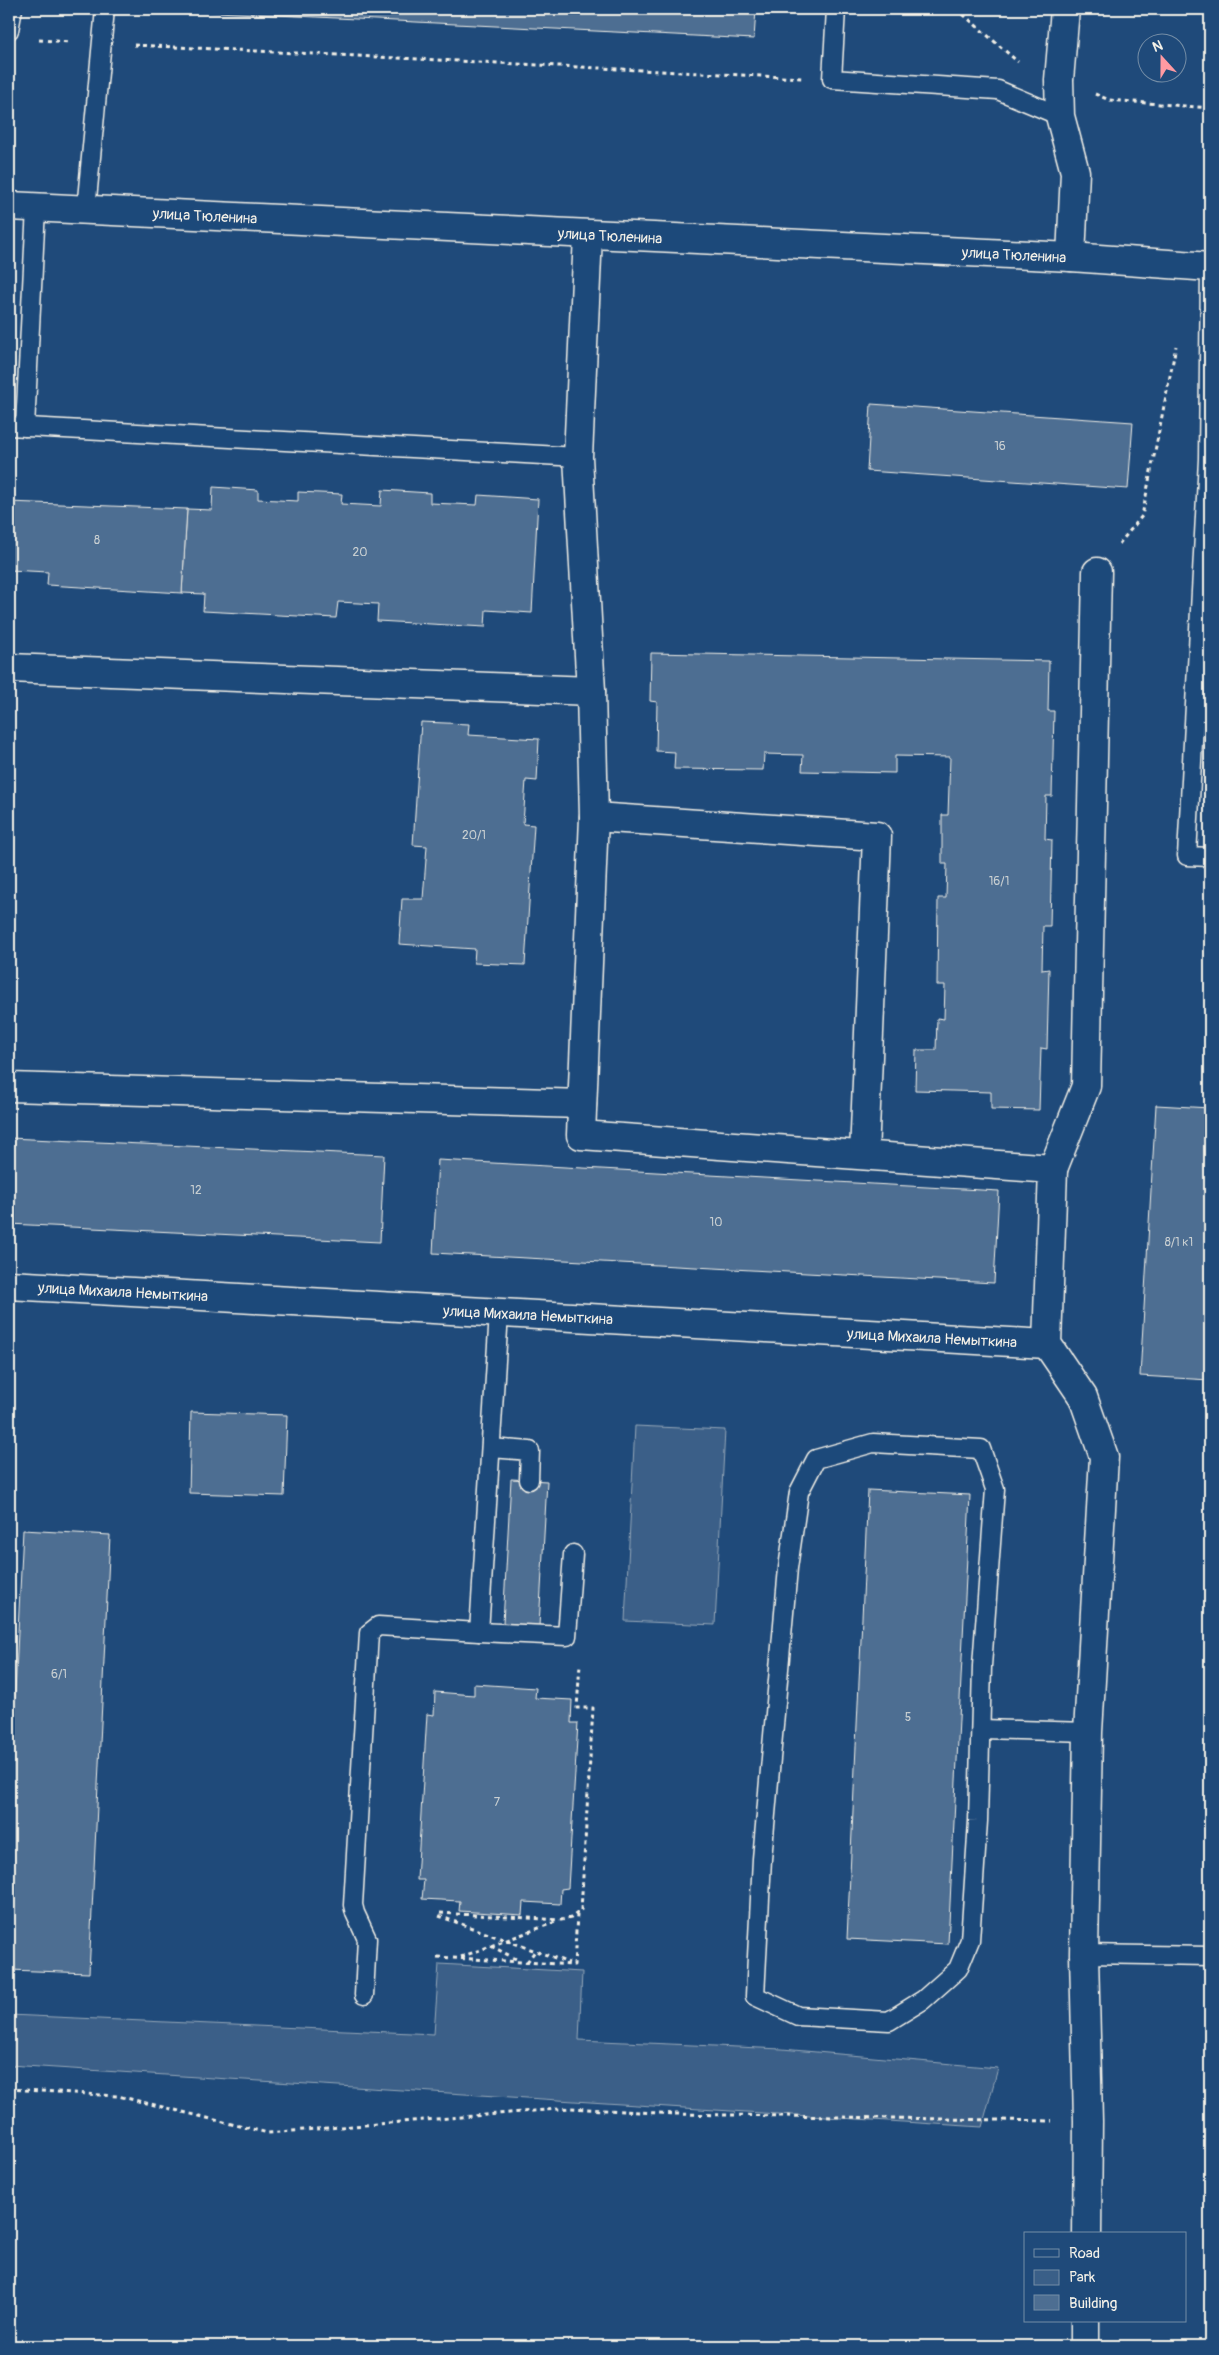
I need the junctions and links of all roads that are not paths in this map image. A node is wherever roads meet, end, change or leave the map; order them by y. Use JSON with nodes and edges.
{"nodes":[{"id":1,"x":13,"y":9,"type":"edge"},
{"id":2,"x":105,"y":9,"type":"edge"},
{"id":3,"x":836,"y":9,"type":"edge"},
{"id":4,"x":1065,"y":9,"type":"edge"},
{"id":5,"x":9,"y":30,"type":"edge"},
{"id":6,"x":1060,"y":116,"type":"junction"},
{"id":7,"x":9,"y":206,"type":"edge"},
{"id":8,"x":36,"y":208,"type":"junction"},
{"id":9,"x":86,"y":210,"type":"junction"},
{"id":10,"x":588,"y":235,"type":"junction"},
{"id":11,"x":1071,"y":257,"type":"junction"},
{"id":12,"x":1210,"y":267,"type":"edge"},
{"id":13,"x":17,"y":426,"type":"edge"},
{"id":14,"x":578,"y":457,"type":"junction"},
{"id":15,"x":1209,"y":459,"type":"edge"},
{"id":16,"x":1097,"y":572,"type":"road end"},
{"id":17,"x":9,"y":668,"type":"edge"},
{"id":18,"x":591,"y":691,"type":"junction"},
{"id":19,"x":594,"y":817,"type":"junction"},
{"id":20,"x":1210,"y":857,"type":"edge"},
{"id":21,"x":9,"y":1087,"type":"edge"},
{"id":22,"x":582,"y":1104,"type":"junction"},
{"id":23,"x":864,"y":1155,"type":"junction"},
{"id":24,"x":1053,"y":1169,"type":"junction"},
{"id":25,"x":9,"y":1285,"type":"edge"},
{"id":26,"x":499,"y":1313,"type":"junction"},
{"id":27,"x":1047,"y":1344,"type":"junction"},
{"id":28,"x":491,"y":1448,"type":"junction"},
{"id":29,"x":529,"y":1480,"type":"dead end"},
{"id":30,"x":573,"y":1554,"type":"dead end"},
{"id":31,"x":479,"y":1632,"type":"junction"},
{"id":32,"x":982,"y":1729,"type":"junction"},
{"id":33,"x":1088,"y":1732,"type":"junction"},
{"id":34,"x":1084,"y":1954,"type":"junction"},
{"id":35,"x":1210,"y":1956,"type":"edge"},
{"id":36,"x":364,"y":1995,"type":"dead end"},
{"id":37,"x":1086,"y":2232,"type":"edge"},
{"id":38,"x":1086,"y":2322,"type":"edge"},
{"id":39,"x":1085,"y":2346,"type":"edge"}],
"edges":[{"from":1,"to":5,"type":"lane"},
{"from":2,"to":9,"type":"lane"},
{"from":3,"to":6,"type":"lane"},
{"from":4,"to":6,"type":"street"},
{"from":6,"to":11,"type":"street"},
{"from":7,"to":8,"type":"street","name":"улица Тюленина"},
{"from":8,"to":9,"type":"street","name":"улица Тюленина"},
{"from":8,"to":13,"type":"lane"},
{"from":9,"to":10,"type":"street","name":"улица Тюленина"},
{"from":10,"to":11,"type":"street","name":"улица Тюленина"},
{"from":10,"to":14,"type":"street"},
{"from":11,"to":12,"type":"street","name":"улица Тюленина"},
{"from":12,"to":15,"type":"lane"},
{"from":13,"to":14,"type":"lane"},
{"from":14,"to":18,"type":"street"},
{"from":15,"to":20,"type":"lane"},
{"from":16,"to":24,"type":"street"},
{"from":17,"to":18,"type":"street"},
{"from":18,"to":19,"type":"street"},
{"from":19,"to":22,"type":"street"},
{"from":19,"to":23,"type":"street"},
{"from":21,"to":22,"type":"street"},
{"from":22,"to":23,"type":"street"},
{"from":23,"to":24,"type":"street"},
{"from":24,"to":27,"type":"street"},
{"from":25,"to":26,"type":"street","name":"улица Михаила Немыткина"},
{"from":26,"to":27,"type":"street","name":"улица Михаила Немыткина"},
{"from":26,"to":28,"type":"lane"},
{"from":27,"to":33,"type":"street"},
{"from":28,"to":29,"type":"lane"},
{"from":28,"to":31,"type":"lane"},
{"from":30,"to":31,"type":"lane"},
{"from":31,"to":36,"type":"lane"},
{"from":32,"to":32,"type":"lane"},
{"from":32,"to":33,"type":"lane"},
{"from":33,"to":34,"type":"street"},
{"from":34,"to":35,"type":"lane"},
{"from":34,"to":37,"type":"street"},
{"from":38,"to":39,"type":"street"}]}
